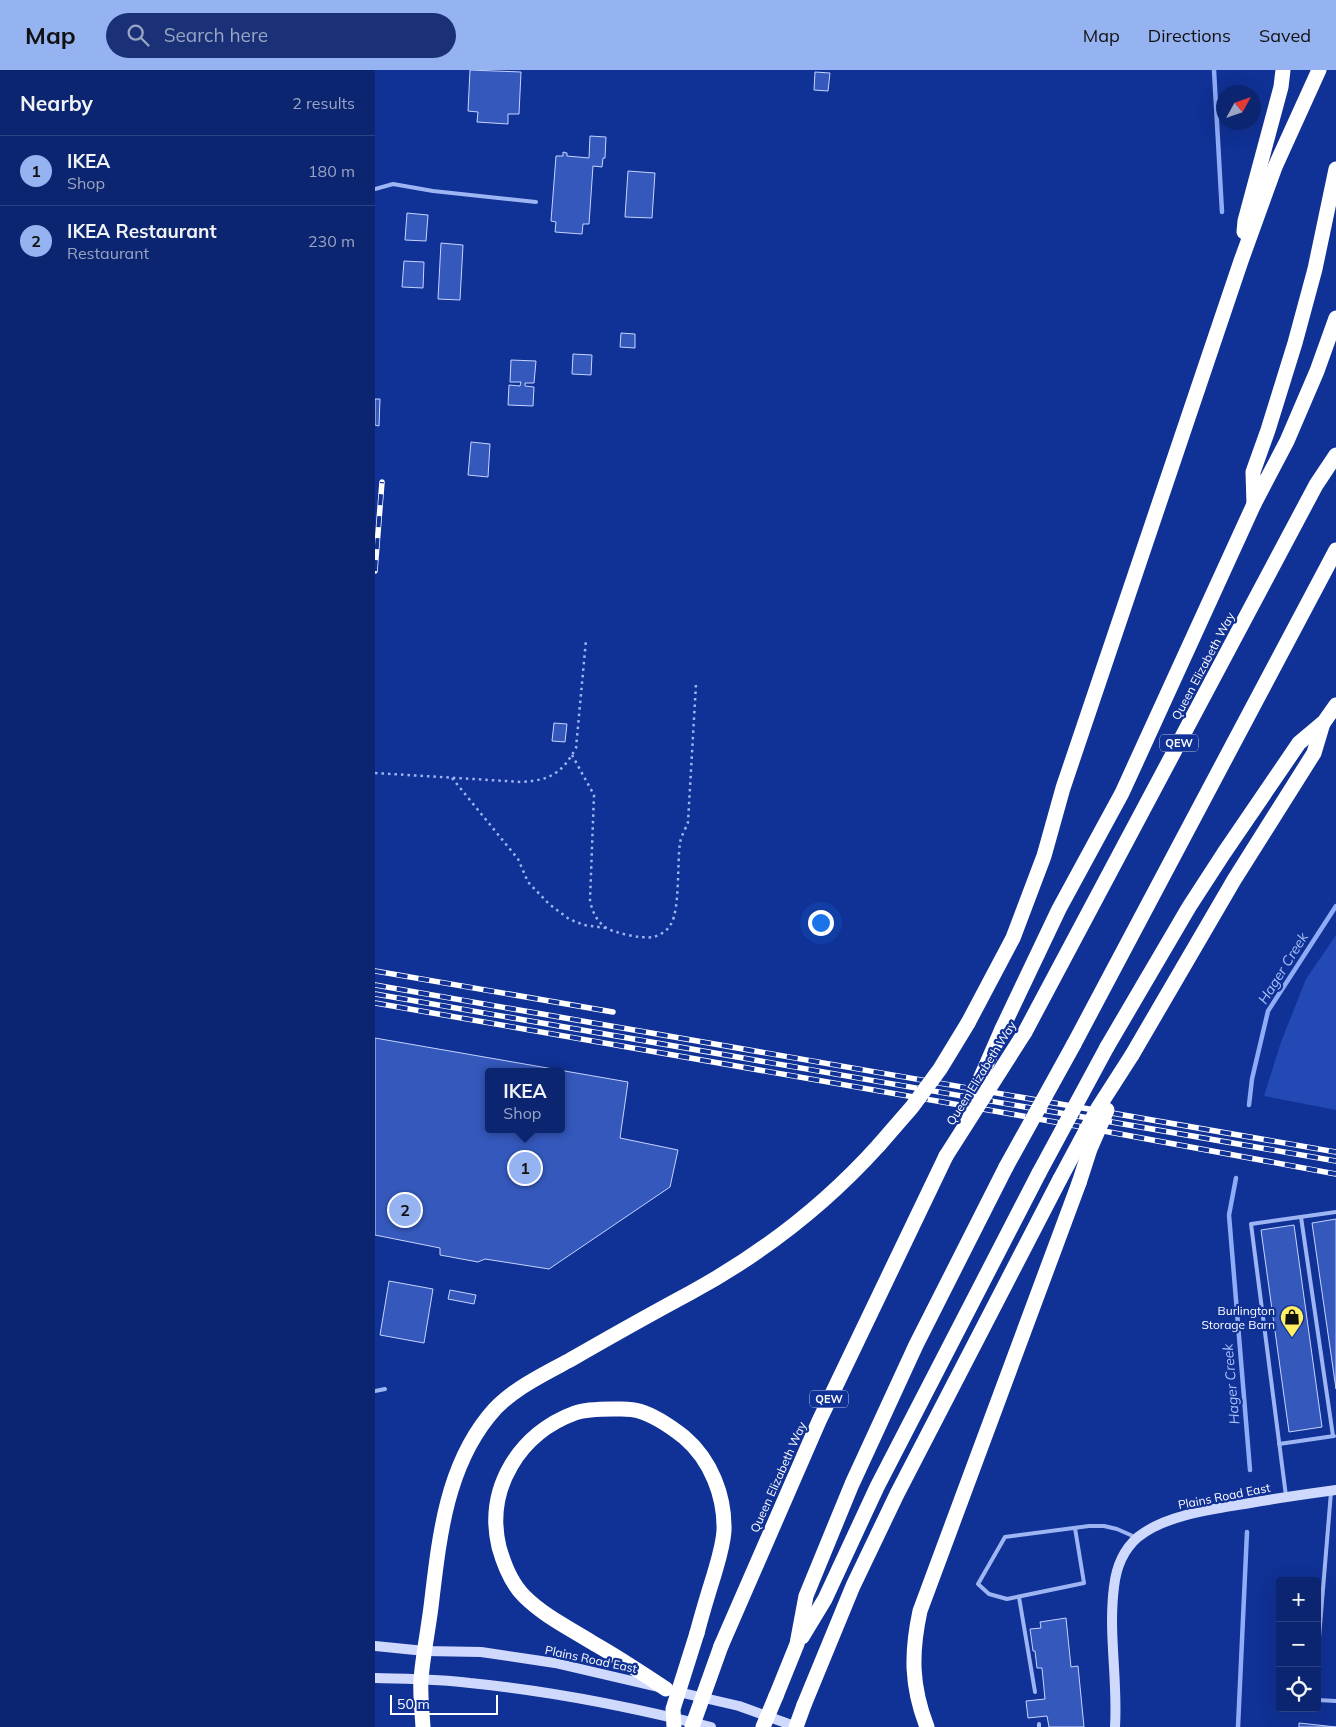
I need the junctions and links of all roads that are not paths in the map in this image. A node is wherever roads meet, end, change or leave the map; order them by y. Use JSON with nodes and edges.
{"nodes":[{"id":1,"x":1283,"y":70,"type":"edge"},
{"id":2,"x":1319,"y":70,"type":"edge"},
{"id":3,"x":1336,"y":169,"type":"edge"},
{"id":4,"x":375,"y":189,"type":"edge"},
{"id":5,"x":536,"y":202,"type":"dead end"},
{"id":6,"x":1241,"y":261,"type":"junction"},
{"id":7,"x":1336,"y":318,"type":"edge"},
{"id":8,"x":1336,"y":455,"type":"edge"},
{"id":9,"x":1254,"y":504,"type":"junction"},
{"id":10,"x":1336,"y":550,"type":"edge"},
{"id":11,"x":1336,"y":706,"type":"edge"},
{"id":12,"x":1324,"y":722,"type":"junction"},
{"id":13,"x":1132,"y":1055,"type":"junction"},
{"id":14,"x":946,"y":1156,"type":"junction"},
{"id":15,"x":1336,"y":1212,"type":"edge"},
{"id":16,"x":1301,"y":1217,"type":"junction"},
{"id":17,"x":385,"y":1390,"type":"dead end"},
{"id":18,"x":375,"y":1391,"type":"edge"},
{"id":19,"x":1335,"y":1436,"type":"edge"},
{"id":20,"x":1279,"y":1444,"type":"junction"},
{"id":21,"x":1334,"y":1490,"type":"edge"},
{"id":22,"x":1286,"y":1497,"type":"junction"},
{"id":23,"x":1075,"y":1528,"type":"junction"},
{"id":24,"x":1137,"y":1538,"type":"junction"},
{"id":25,"x":1019,"y":1597,"type":"junction"},
{"id":26,"x":1321,"y":1622,"type":"edge"},
{"id":27,"x":797,"y":1644,"type":"junction"},
{"id":28,"x":375,"y":1646,"type":"edge"},
{"id":29,"x":425,"y":1650,"type":"junction"},
{"id":30,"x":375,"y":1678,"type":"edge"},
{"id":31,"x":421,"y":1680,"type":"junction"},
{"id":32,"x":667,"y":1689,"type":"junction"},
{"id":33,"x":1035,"y":1692,"type":"dead end"},
{"id":34,"x":1321,"y":1700,"type":"edge"},
{"id":35,"x":1336,"y":1701,"type":"edge"},
{"id":36,"x":423,"y":1727,"type":"edge"},
{"id":37,"x":674,"y":1727,"type":"edge"},
{"id":38,"x":692,"y":1727,"type":"edge"},
{"id":39,"x":711,"y":1727,"type":"edge"},
{"id":40,"x":763,"y":1727,"type":"edge"},
{"id":41,"x":796,"y":1727,"type":"edge"},
{"id":42,"x":927,"y":1727,"type":"edge"},
{"id":43,"x":1115,"y":1727,"type":"edge"}],
"edges":[{"from":1,"to":6,"type":"highway"},
{"from":2,"to":6,"type":"highway"},
{"from":3,"to":9,"type":"highway"},
{"from":4,"to":5,"type":"lane"},
{"from":6,"to":29,"type":"highway","bridge":true},
{"from":7,"to":9,"type":"highway"},
{"from":8,"to":14,"type":"highway","name":"Queen Elizabeth Way","number":"QEW","bridge":true},
{"from":9,"to":14,"type":"highway","bridge":true},
{"from":10,"to":27,"type":"highway","bridge":true},
{"from":11,"to":12,"type":"highway"},
{"from":12,"to":13,"type":"highway"},
{"from":12,"to":27,"type":"highway","bridge":true},
{"from":13,"to":41,"type":"highway","bridge":true},
{"from":13,"to":42,"type":"highway","bridge":true},
{"from":14,"to":38,"type":"highway","name":"Queen Elizabeth Way","number":"QEW","bridge":true},
{"from":15,"to":16,"type":"lane"},
{"from":16,"to":19,"type":"lane"},
{"from":16,"to":20,"type":"lane"},
{"from":17,"to":18,"type":"lane"},
{"from":19,"to":20,"type":"lane"},
{"from":20,"to":22,"type":"lane"},
{"from":21,"to":22,"type":"main road","name":"Plains Road East"},
{"from":21,"to":26,"type":"lane"},
{"from":22,"to":24,"type":"main road","name":"Plains Road East"},
{"from":23,"to":24,"type":"lane"},
{"from":23,"to":25,"type":"lane"},
{"from":23,"to":25,"type":"lane"},
{"from":24,"to":43,"type":"main road","name":"Plains Road East"},
{"from":25,"to":33,"type":"lane"},
{"from":27,"to":40,"type":"highway","bridge":true},
{"from":28,"to":29,"type":"main road","name":"Plains Road East"},
{"from":29,"to":31,"type":"highway"},
{"from":29,"to":32,"type":"main road","name":"Plains Road East"},
{"from":30,"to":31,"type":"main road"},
{"from":31,"to":36,"type":"highway"},
{"from":31,"to":39,"type":"main road"},
{"from":32,"to":37,"type":"highway","bridge":true},
{"from":32,"to":41,"type":"main road","name":"Plains Road East"},
{"from":34,"to":35,"type":"lane"}]}
